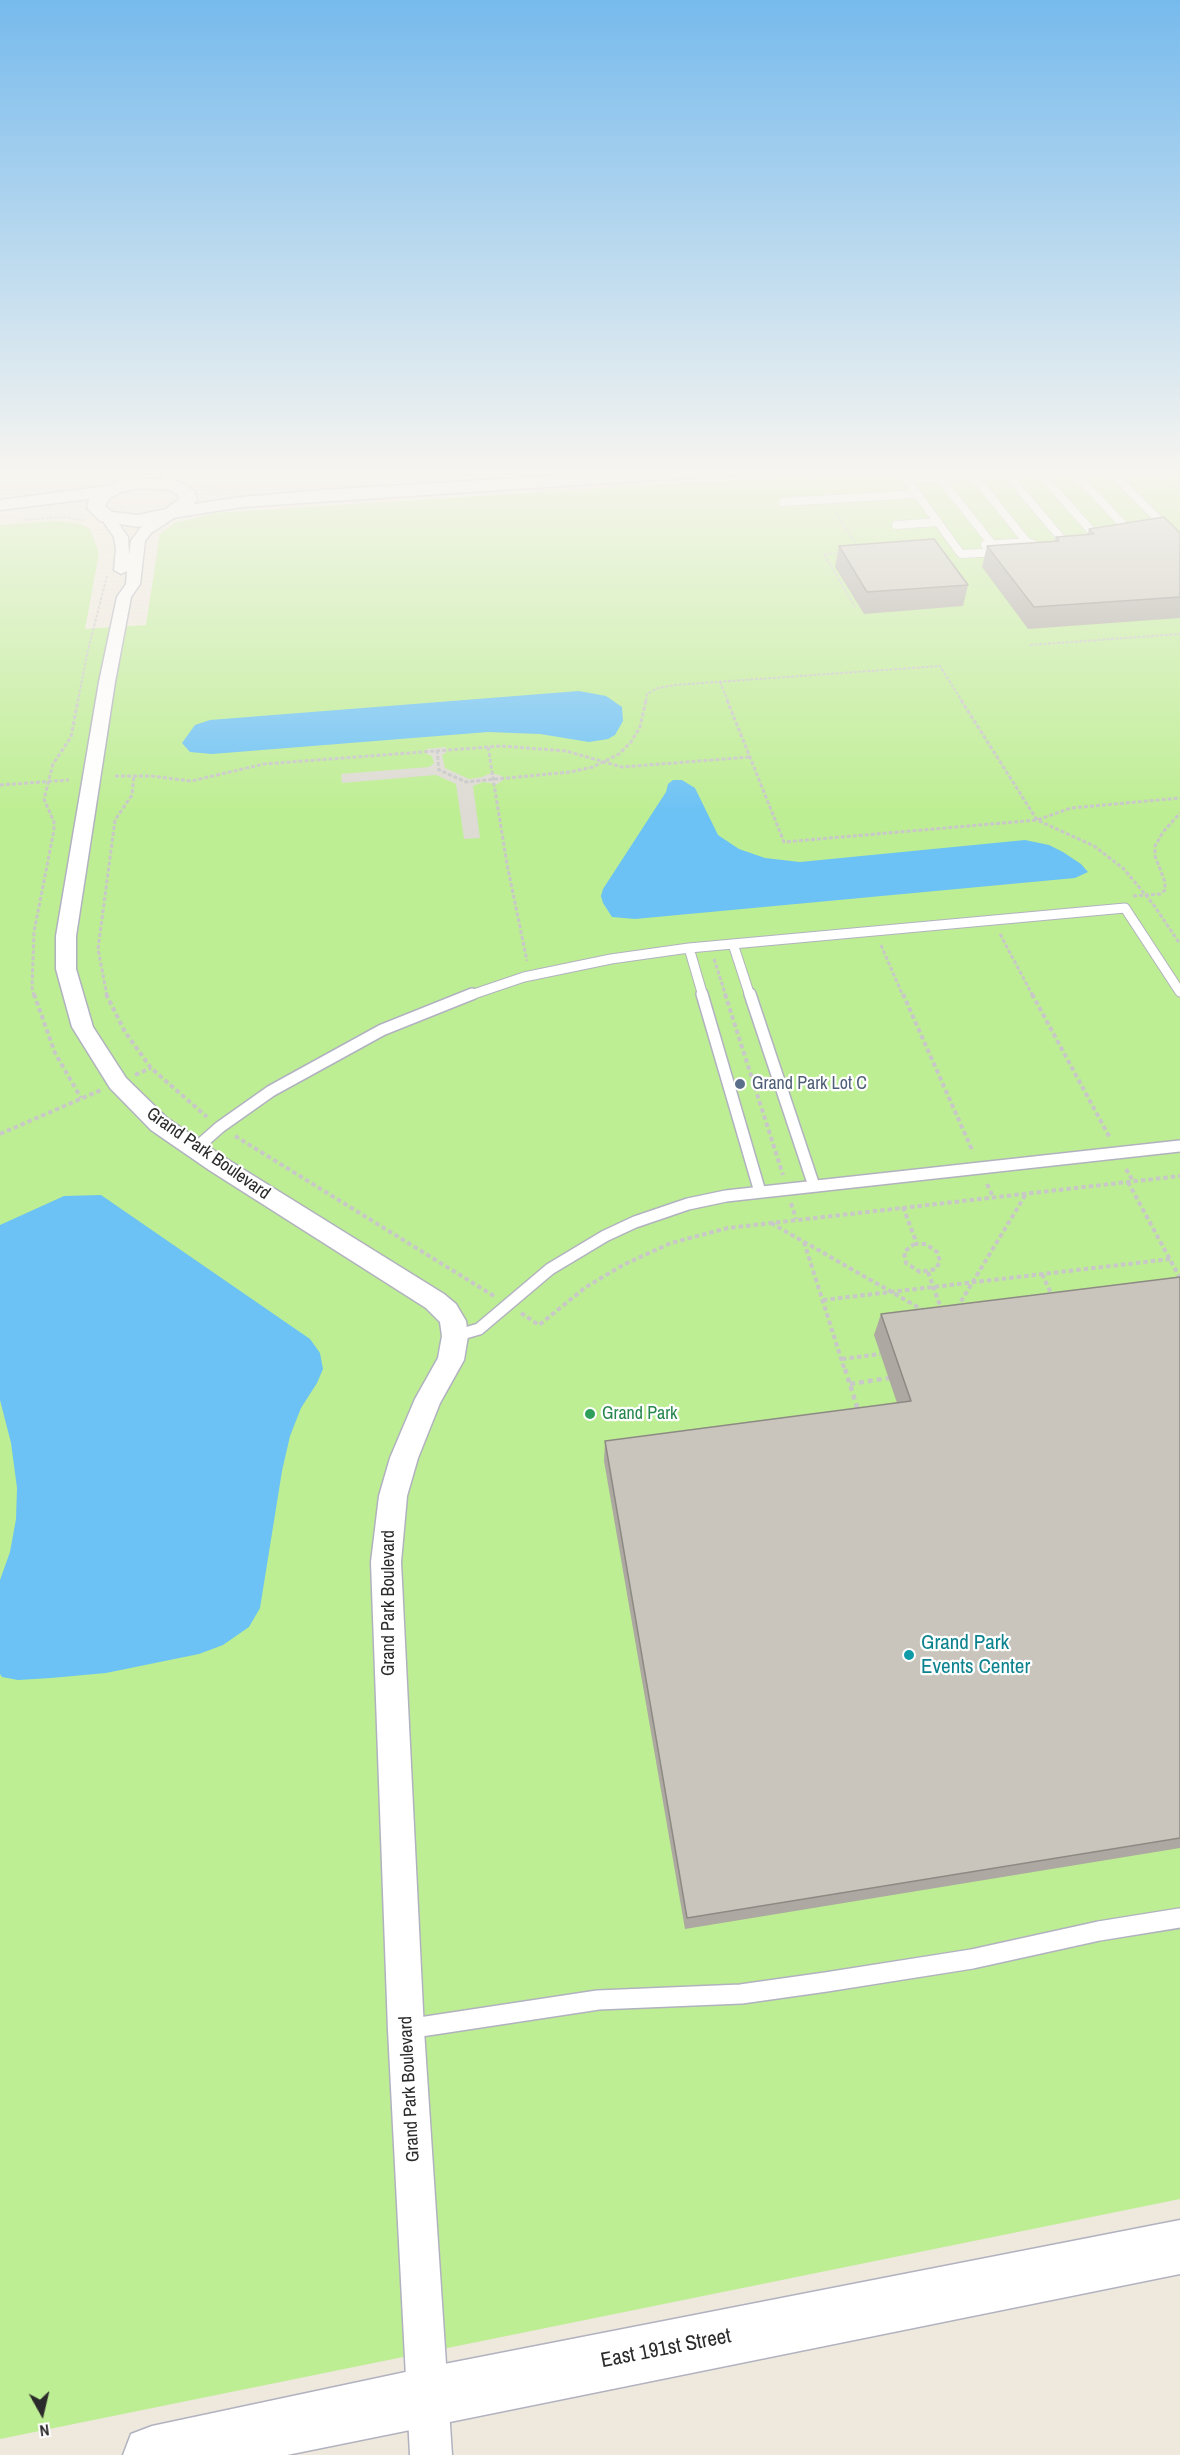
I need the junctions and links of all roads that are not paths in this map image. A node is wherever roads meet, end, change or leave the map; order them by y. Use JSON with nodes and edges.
{"nodes":[{"id":1,"x":117,"y":584,"type":"edge"},
{"id":2,"x":133,"y":584,"type":"edge"},
{"id":3,"x":124,"y":597,"type":"junction"},
{"id":4,"x":733,"y":944,"type":"junction"},
{"id":5,"x":689,"y":948,"type":"junction"},
{"id":6,"x":1180,"y":992,"type":"edge"},
{"id":7,"x":1180,"y":1146,"type":"edge"},
{"id":8,"x":195,"y":1149,"type":"junction"},
{"id":9,"x":814,"y":1186,"type":"junction"},
{"id":10,"x":760,"y":1192,"type":"junction"},
{"id":11,"x":455,"y":1336,"type":"junction"},
{"id":12,"x":1180,"y":1918,"type":"edge"},
{"id":13,"x":406,"y":2030,"type":"junction"},
{"id":14,"x":1180,"y":2247,"type":"edge"},
{"id":15,"x":429,"y":2396,"type":"junction"},
{"id":16,"x":153,"y":2455,"type":"edge"},
{"id":17,"x":431,"y":2455,"type":"edge"}],
"edges":[{"from":1,"to":3,"type":"street","name":"Grand Park Boulevard"},
{"from":2,"to":3,"type":"street","name":"Grand Park Boulevard"},
{"from":3,"to":8,"type":"street","name":"Grand Park Boulevard"},
{"from":4,"to":5,"type":"lane"},
{"from":4,"to":6,"type":"lane"},
{"from":4,"to":9,"type":"lane"},
{"from":5,"to":8,"type":"lane"},
{"from":5,"to":10,"type":"lane"},
{"from":7,"to":9,"type":"lane"},
{"from":8,"to":11,"type":"street","name":"Grand Park Boulevard"},
{"from":9,"to":10,"type":"lane"},
{"from":10,"to":11,"type":"lane"},
{"from":11,"to":13,"type":"street","name":"Grand Park Boulevard"},
{"from":12,"to":13,"type":"lane"},
{"from":13,"to":15,"type":"street","name":"Grand Park Boulevard"},
{"from":14,"to":15,"type":"street","name":"East 191st Street"},
{"from":15,"to":16,"type":"street","name":"East 191st Street"},
{"from":15,"to":17,"type":"street","name":"Grand Park Boulevard"}]}
